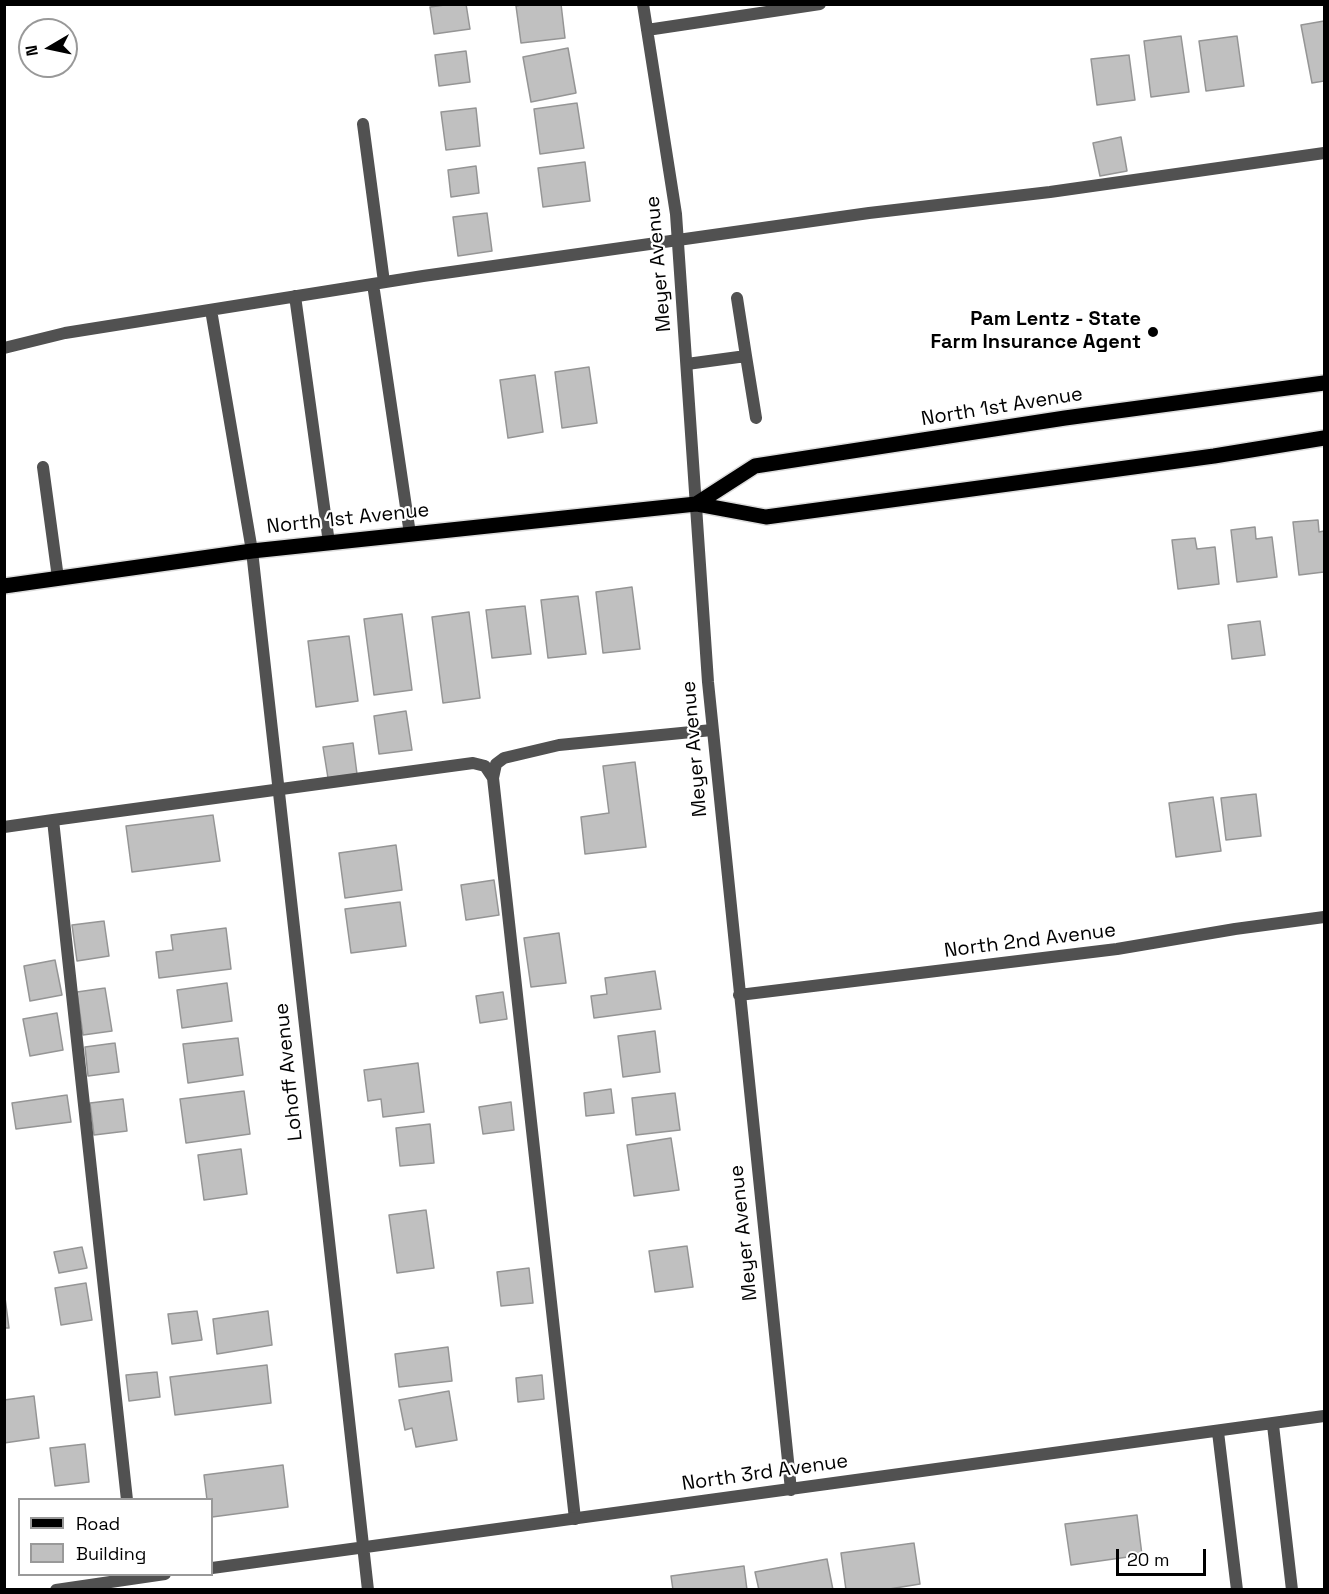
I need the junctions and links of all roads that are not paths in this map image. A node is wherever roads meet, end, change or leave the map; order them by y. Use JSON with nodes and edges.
{"nodes":[{"id":1,"x":643,"y":4,"type":"edge"},
{"id":2,"x":820,"y":4,"type":"edge"},
{"id":3,"x":647,"y":30,"type":"junction"},
{"id":4,"x":363,"y":124,"type":"dead end"},
{"id":5,"x":1324,"y":153,"type":"edge"},
{"id":6,"x":677,"y":239,"type":"junction"},
{"id":7,"x":379,"y":283,"type":"junction"},
{"id":8,"x":295,"y":296,"type":"junction"},
{"id":9,"x":737,"y":298,"type":"dead end"},
{"id":10,"x":211,"y":310,"type":"junction"},
{"id":11,"x":4,"y":348,"type":"edge"},
{"id":12,"x":746,"y":356,"type":"junction"},
{"id":13,"x":687,"y":363,"type":"junction"},
{"id":14,"x":1324,"y":383,"type":"edge"},
{"id":15,"x":756,"y":418,"type":"dead end"},
{"id":16,"x":1324,"y":438,"type":"edge"},
{"id":17,"x":43,"y":467,"type":"dead end"},
{"id":18,"x":696,"y":504,"type":"junction"},
{"id":19,"x":410,"y":534,"type":"junction"},
{"id":20,"x":329,"y":543,"type":"junction"},
{"id":21,"x":252,"y":551,"type":"junction"},
{"id":22,"x":58,"y":578,"type":"junction"},
{"id":23,"x":4,"y":586,"type":"edge"},
{"id":24,"x":712,"y":730,"type":"junction"},
{"id":25,"x":493,"y":778,"type":"junction"},
{"id":26,"x":278,"y":789,"type":"junction"},
{"id":27,"x":53,"y":820,"type":"junction"},
{"id":28,"x":4,"y":827,"type":"edge"},
{"id":29,"x":1324,"y":917,"type":"edge"},
{"id":30,"x":739,"y":995,"type":"junction"},
{"id":31,"x":1324,"y":1416,"type":"edge"},
{"id":32,"x":1273,"y":1425,"type":"junction"},
{"id":33,"x":1218,"y":1432,"type":"junction"},
{"id":34,"x":791,"y":1490,"type":"junction"},
{"id":35,"x":127,"y":1498,"type":"edge"},
{"id":36,"x":575,"y":1519,"type":"junction"},
{"id":37,"x":363,"y":1547,"type":"junction"},
{"id":38,"x":213,"y":1568,"type":"edge"},
{"id":39,"x":160,"y":1576,"type":"edge"},
{"id":40,"x":136,"y":1581,"type":"edge"},
{"id":41,"x":56,"y":1590,"type":"edge"},
{"id":42,"x":368,"y":1590,"type":"edge"},
{"id":43,"x":1237,"y":1590,"type":"edge"},
{"id":44,"x":1292,"y":1590,"type":"edge"}],
"edges":[{"from":1,"to":3,"type":"street","name":"Meyer Avenue"},
{"from":2,"to":3,"type":"street"},
{"from":3,"to":6,"type":"street","name":"Meyer Avenue"},
{"from":4,"to":7,"type":"street"},
{"from":5,"to":6,"type":"street"},
{"from":6,"to":7,"type":"street"},
{"from":6,"to":13,"type":"street","name":"Meyer Avenue"},
{"from":7,"to":8,"type":"street"},
{"from":7,"to":19,"type":"street"},
{"from":8,"to":10,"type":"street"},
{"from":8,"to":20,"type":"street"},
{"from":9,"to":12,"type":"street"},
{"from":10,"to":11,"type":"street"},
{"from":10,"to":21,"type":"street","name":"Lohoff Avenue"},
{"from":12,"to":13,"type":"street"},
{"from":12,"to":15,"type":"street"},
{"from":13,"to":18,"type":"street","name":"Meyer Avenue"},
{"from":14,"to":18,"type":"main road","name":"North 1st Avenue"},
{"from":16,"to":18,"type":"main road","name":"North 1st Avenue"},
{"from":17,"to":22,"type":"street"},
{"from":18,"to":19,"type":"main road","name":"North 1st Avenue"},
{"from":18,"to":24,"type":"street","name":"Meyer Avenue"},
{"from":19,"to":20,"type":"main road","name":"North 1st Avenue"},
{"from":20,"to":21,"type":"main road","name":"North 1st Avenue"},
{"from":21,"to":22,"type":"main road","name":"North 1st Avenue"},
{"from":21,"to":26,"type":"street","name":"Lohoff Avenue"},
{"from":22,"to":23,"type":"main road","name":"North 1st Avenue"},
{"from":24,"to":25,"type":"street"},
{"from":24,"to":30,"type":"street","name":"Meyer Avenue"},
{"from":25,"to":26,"type":"street"},
{"from":25,"to":36,"type":"street"},
{"from":26,"to":27,"type":"street"},
{"from":26,"to":37,"type":"street","name":"Lohoff Avenue"},
{"from":27,"to":28,"type":"street"},
{"from":27,"to":35,"type":"street"},
{"from":29,"to":30,"type":"street","name":"North 2nd Avenue"},
{"from":30,"to":34,"type":"street","name":"Meyer Avenue"},
{"from":31,"to":32,"type":"street","name":"North 3rd Avenue"},
{"from":32,"to":33,"type":"street","name":"North 3rd Avenue"},
{"from":32,"to":44,"type":"street"},
{"from":33,"to":34,"type":"street","name":"North 3rd Avenue"},
{"from":33,"to":43,"type":"street"},
{"from":34,"to":36,"type":"street","name":"North 3rd Avenue"},
{"from":36,"to":37,"type":"street","name":"North 3rd Avenue"},
{"from":37,"to":38,"type":"street","name":"North 3rd Avenue"},
{"from":37,"to":42,"type":"street","name":"Lohoff Avenue"},
{"from":39,"to":40,"type":"street"},
{"from":40,"to":41,"type":"street"}]}
